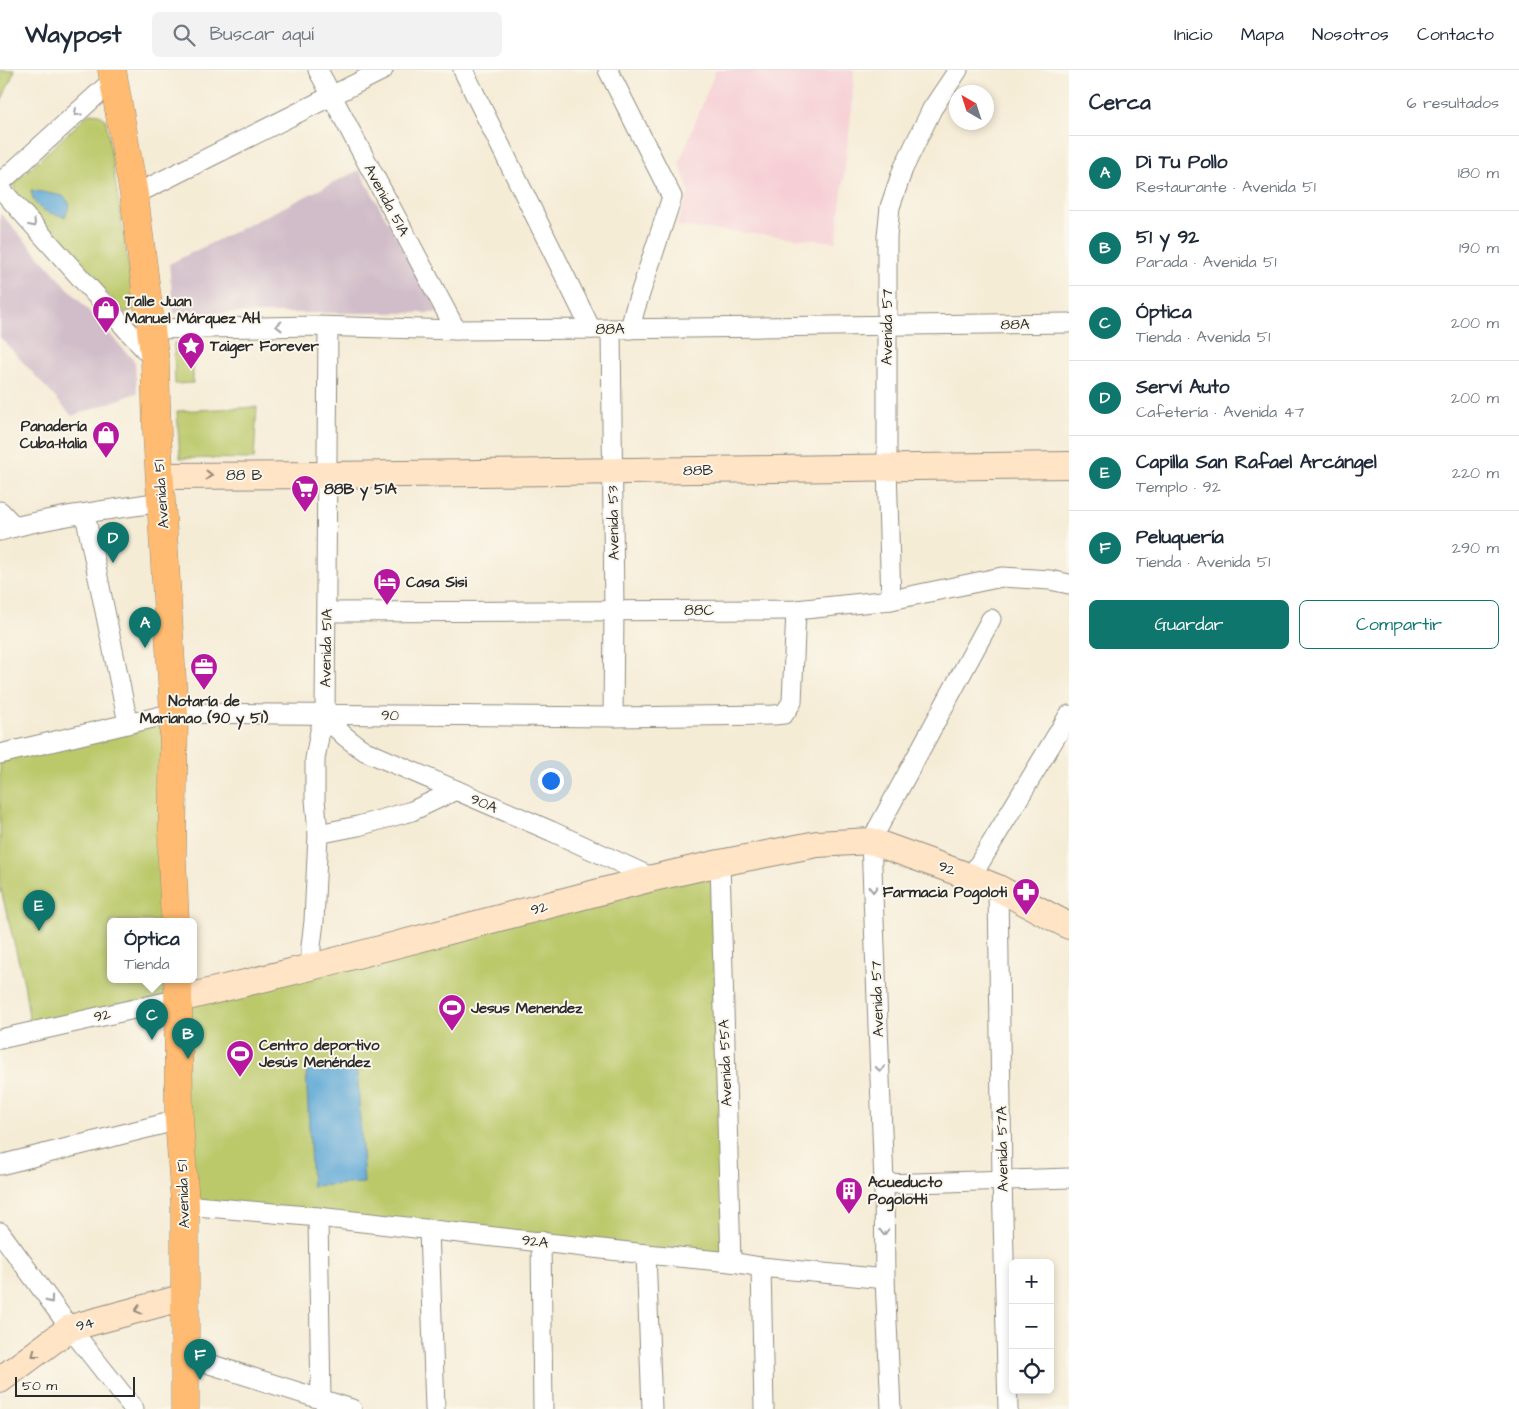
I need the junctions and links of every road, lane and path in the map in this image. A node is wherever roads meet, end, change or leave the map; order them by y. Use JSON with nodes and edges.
{"nodes":[{"id":1,"x":318,"y":70,"type":"edge"},
{"id":2,"x":383,"y":70,"type":"edge"},
{"id":3,"x":463,"y":70,"type":"edge"},
{"id":4,"x":608,"y":70,"type":"edge"},
{"id":5,"x":958,"y":70,"type":"edge"},
{"id":6,"x":113,"y":75,"type":"edge"},
{"id":7,"x":332,"y":96,"type":"junction"},
{"id":8,"x":0,"y":183,"type":"edge"},
{"id":9,"x":0,"y":188,"type":"edge"},
{"id":10,"x":134,"y":195,"type":"junction"},
{"id":11,"x":1069,"y":323,"type":"edge"},
{"id":12,"x":888,"y":325,"type":"junction"},
{"id":13,"x":328,"y":326,"type":"junction"},
{"id":14,"x":152,"y":329,"type":"junction"},
{"id":15,"x":591,"y":329,"type":"junction"},
{"id":16,"x":611,"y":329,"type":"junction"},
{"id":17,"x":630,"y":329,"type":"junction"},
{"id":18,"x":456,"y":330,"type":"junction"},
{"id":19,"x":155,"y":361,"type":"junction"},
{"id":20,"x":1069,"y":465,"type":"edge"},
{"id":21,"x":887,"y":468,"type":"junction"},
{"id":22,"x":613,"y":472,"type":"junction"},
{"id":23,"x":327,"y":475,"type":"junction"},
{"id":24,"x":161,"y":489,"type":"junction"},
{"id":25,"x":0,"y":511,"type":"edge"},
{"id":26,"x":85,"y":514,"type":"junction"},
{"id":27,"x":7,"y":529,"type":"edge"},
{"id":28,"x":1069,"y":584,"type":"edge"},
{"id":29,"x":891,"y":600,"type":"junction"},
{"id":30,"x":614,"y":610,"type":"junction"},
{"id":31,"x":796,"y":610,"type":"junction"},
{"id":32,"x":327,"y":612,"type":"junction"},
{"id":33,"x":991,"y":618,"type":"dead end"},
{"id":34,"x":174,"y":713,"type":"junction"},
{"id":35,"x":326,"y":714,"type":"junction"},
{"id":36,"x":1069,"y":716,"type":"edge"},
{"id":37,"x":613,"y":717,"type":"junction"},
{"id":38,"x":128,"y":723,"type":"junction"},
{"id":39,"x":0,"y":754,"type":"edge"},
{"id":40,"x":456,"y":790,"type":"junction"},
{"id":41,"x":318,"y":834,"type":"junction"},
{"id":42,"x":871,"y":841,"type":"junction"},
{"id":43,"x":720,"y":863,"type":"junction"},
{"id":44,"x":971,"y":877,"type":"junction"},
{"id":45,"x":653,"y":878,"type":"junction"},
{"id":46,"x":998,"y":888,"type":"junction"},
{"id":47,"x":175,"y":918,"type":"edge"},
{"id":48,"x":1069,"y":926,"type":"edge"},
{"id":49,"x":311,"y":967,"type":"junction"},
{"id":50,"x":178,"y":989,"type":"edge"},
{"id":51,"x":0,"y":1039,"type":"edge"},
{"id":52,"x":179,"y":1120,"type":"junction"},
{"id":53,"x":0,"y":1165,"type":"edge"},
{"id":54,"x":1069,"y":1178,"type":"edge"},
{"id":55,"x":1002,"y":1179,"type":"junction"},
{"id":56,"x":884,"y":1184,"type":"junction"},
{"id":57,"x":185,"y":1205,"type":"junction"},
{"id":58,"x":318,"y":1217,"type":"junction"},
{"id":59,"x":429,"y":1229,"type":"junction"},
{"id":60,"x":0,"y":1232,"type":"edge"},
{"id":61,"x":541,"y":1241,"type":"junction"},
{"id":62,"x":646,"y":1254,"type":"junction"},
{"id":63,"x":731,"y":1262,"type":"junction"},
{"id":64,"x":761,"y":1267,"type":"junction"},
{"id":65,"x":884,"y":1279,"type":"junction"},
{"id":66,"x":185,"y":1297,"type":"junction"},
{"id":67,"x":70,"y":1328,"type":"junction"},
{"id":68,"x":184,"y":1356,"type":"junction"},
{"id":69,"x":0,"y":1380,"type":"edge"},
{"id":70,"x":321,"y":1399,"type":"junction"},
{"id":71,"x":134,"y":1409,"type":"edge"},
{"id":72,"x":185,"y":1409,"type":"edge"},
{"id":73,"x":352,"y":1409,"type":"edge"},
{"id":74,"x":435,"y":1409,"type":"edge"},
{"id":75,"x":542,"y":1409,"type":"edge"},
{"id":76,"x":652,"y":1409,"type":"edge"},
{"id":77,"x":764,"y":1409,"type":"edge"},
{"id":78,"x":891,"y":1409,"type":"edge"},
{"id":79,"x":1008,"y":1409,"type":"edge"}],
"edges":[{"from":1,"to":7,"type":"street","name":"Avenida 51A"},
{"from":2,"to":7,"type":"street"},
{"from":3,"to":15,"type":"street"},
{"from":4,"to":17,"type":"street"},
{"from":5,"to":12,"type":"street","name":"Avenida 57"},
{"from":6,"to":8,"type":"street","one_way":true},
{"from":6,"to":10,"type":"main road","name":"Avenida 51"},
{"from":7,"to":10,"type":"street"},
{"from":7,"to":18,"type":"street","name":"Avenida 51A"},
{"from":9,"to":19,"type":"street","one_way":true},
{"from":10,"to":14,"type":"main road","name":"Avenida 51"},
{"from":11,"to":12,"type":"street","name":"88A"},
{"from":12,"to":17,"type":"street","name":"88A"},
{"from":12,"to":21,"type":"street","name":"Avenida 57"},
{"from":13,"to":14,"type":"street","name":"88A","one_way":true},
{"from":13,"to":18,"type":"street","name":"88A"},
{"from":13,"to":23,"type":"street","name":"Avenida 51A"},
{"from":14,"to":19,"type":"main road","name":"Avenida 51"},
{"from":15,"to":16,"type":"street","name":"88A"},
{"from":15,"to":18,"type":"street","name":"88A"},
{"from":16,"to":17,"type":"street","name":"88A"},
{"from":16,"to":22,"type":"street","name":"Avenida 53"},
{"from":19,"to":24,"type":"main road","name":"Avenida 51"},
{"from":20,"to":21,"type":"street","name":"88B"},
{"from":21,"to":22,"type":"street","name":"88B"},
{"from":21,"to":29,"type":"street","name":"Avenida 57"},
{"from":22,"to":23,"type":"street","name":"88B"},
{"from":22,"to":30,"type":"street","name":"Avenida 53"},
{"from":24,"to":23,"type":"street","name":"88 B","one_way":true},
{"from":23,"to":32,"type":"street","name":"Avenida 51A"},
{"from":24,"to":26,"type":"street","name":"88 B"},
{"from":24,"to":34,"type":"main road","name":"Avenida 51"},
{"from":25,"to":27,"type":"street"},
{"from":26,"to":27,"type":"street","name":"88 B"},
{"from":26,"to":38,"type":"street"},
{"from":28,"to":29,"type":"street","name":"88C"},
{"from":29,"to":31,"type":"street","name":"88C"},
{"from":30,"to":31,"type":"street","name":"88C"},
{"from":30,"to":32,"type":"street","name":"88C"},
{"from":30,"to":37,"type":"street","name":"Avenida 53"},
{"from":31,"to":37,"type":"street","name":"90"},
{"from":32,"to":35,"type":"street","name":"Avenida 51A"},
{"from":33,"to":42,"type":"street"},
{"from":34,"to":35,"type":"street","name":"90"},
{"from":34,"to":38,"type":"street","name":"90"},
{"from":34,"to":47,"type":"main road","name":"Avenida 51"},
{"from":35,"to":37,"type":"street","name":"90"},
{"from":35,"to":40,"type":"street","name":"90A"},
{"from":35,"to":41,"type":"street","name":"Avenida 51A"},
{"from":36,"to":44,"type":"street"},
{"from":38,"to":39,"type":"street","name":"90"},
{"from":40,"to":41,"type":"street"},
{"from":40,"to":45,"type":"street","name":"90A"},
{"from":41,"to":49,"type":"street","name":"Avenida 51A"},
{"from":42,"to":43,"type":"street","name":"92"},
{"from":42,"to":44,"type":"street","name":"92"},
{"from":42,"to":56,"type":"street","name":"Avenida 57","one_way":true},
{"from":43,"to":45,"type":"street","name":"92"},
{"from":43,"to":63,"type":"street","name":"Avenida 55A"},
{"from":44,"to":46,"type":"street","name":"92"},
{"from":45,"to":49,"type":"street","name":"92"},
{"from":46,"to":48,"type":"street","name":"92"},
{"from":46,"to":55,"type":"street","name":"Avenida 57A"},
{"from":49,"to":50,"type":"street","name":"92"},
{"from":50,"to":51,"type":"street","name":"92"},
{"from":50,"to":52,"type":"main road","name":"Avenida 51"},
{"from":52,"to":53,"type":"street"},
{"from":52,"to":57,"type":"main road","name":"Avenida 51"},
{"from":54,"to":55,"type":"street"},
{"from":55,"to":56,"type":"street"},
{"from":55,"to":79,"type":"street","name":"Avenida 57A"},
{"from":56,"to":65,"type":"street","name":"Avenida 57","one_way":true},
{"from":57,"to":58,"type":"street","name":"92A"},
{"from":57,"to":66,"type":"main road","name":"Avenida 51"},
{"from":58,"to":59,"type":"street","name":"92A"},
{"from":58,"to":70,"type":"street"},
{"from":59,"to":61,"type":"street","name":"92A"},
{"from":59,"to":74,"type":"street"},
{"from":60,"to":67,"type":"street","one_way":true},
{"from":61,"to":62,"type":"street","name":"92A"},
{"from":61,"to":75,"type":"street"},
{"from":62,"to":63,"type":"street","name":"92A"},
{"from":62,"to":76,"type":"street"},
{"from":63,"to":64,"type":"street","name":"92A"},
{"from":64,"to":65,"type":"street","name":"92A"},
{"from":64,"to":77,"type":"street"},
{"from":65,"to":78,"type":"street","name":"Avenida 57"},
{"from":66,"to":67,"type":"street","name":"94","one_way":true},
{"from":66,"to":68,"type":"main road","name":"Avenida 51"},
{"from":67,"to":69,"type":"street","name":"94","one_way":true},
{"from":67,"to":71,"type":"street"},
{"from":68,"to":70,"type":"street"},
{"from":68,"to":72,"type":"main road","name":"Avenida 51"},
{"from":70,"to":73,"type":"street"}]}
